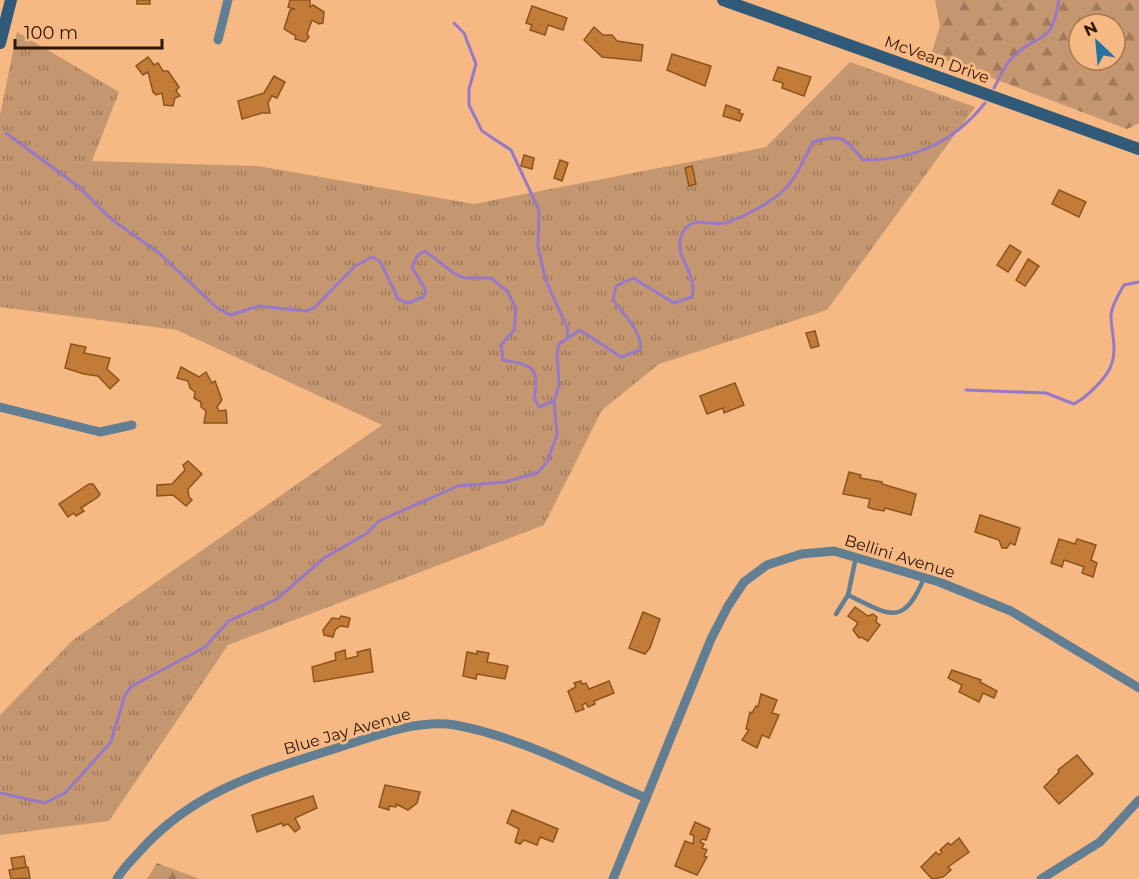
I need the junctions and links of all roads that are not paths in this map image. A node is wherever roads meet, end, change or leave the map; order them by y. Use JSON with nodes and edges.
{"nodes":[{"id":1,"x":10,"y":0,"type":"edge"},
{"id":2,"x":228,"y":0,"type":"edge"},
{"id":3,"x":723,"y":0,"type":"edge"},
{"id":4,"x":737,"y":2,"type":"edge"},
{"id":5,"x":218,"y":40,"type":"dead end"},
{"id":6,"x":0,"y":43,"type":"edge"},
{"id":7,"x":1139,"y":149,"type":"edge"},
{"id":8,"x":0,"y":407,"type":"edge"},
{"id":9,"x":132,"y":425,"type":"dead end"},
{"id":10,"x":856,"y":557,"type":"junction"},
{"id":11,"x":924,"y":577,"type":"junction"},
{"id":12,"x":848,"y":595,"type":"junction"},
{"id":13,"x":836,"y":615,"type":"dead end"},
{"id":14,"x":1139,"y":688,"type":"edge"},
{"id":15,"x":646,"y":798,"type":"junction"},
{"id":16,"x":1139,"y":800,"type":"edge"},
{"id":17,"x":117,"y":879,"type":"edge"},
{"id":18,"x":613,"y":879,"type":"edge"},
{"id":19,"x":1041,"y":879,"type":"edge"}],
"edges":[{"from":1,"to":6,"type":"main road"},
{"from":2,"to":5,"type":"street"},
{"from":3,"to":4,"type":"main road","name":"McVean Drive"},
{"from":4,"to":7,"type":"main road","name":"McVean Drive"},
{"from":8,"to":9,"type":"street"},
{"from":10,"to":11,"type":"street","name":"Bellini Avenue"},
{"from":10,"to":12,"type":"lane"},
{"from":10,"to":15,"type":"street","name":"Bellini Avenue"},
{"from":11,"to":12,"type":"lane"},
{"from":11,"to":14,"type":"street","name":"Bellini Avenue"},
{"from":12,"to":13,"type":"lane"},
{"from":15,"to":17,"type":"street","name":"Blue Jay Avenue"},
{"from":15,"to":18,"type":"street","name":"Bellini Avenue"},
{"from":16,"to":19,"type":"street"}]}
